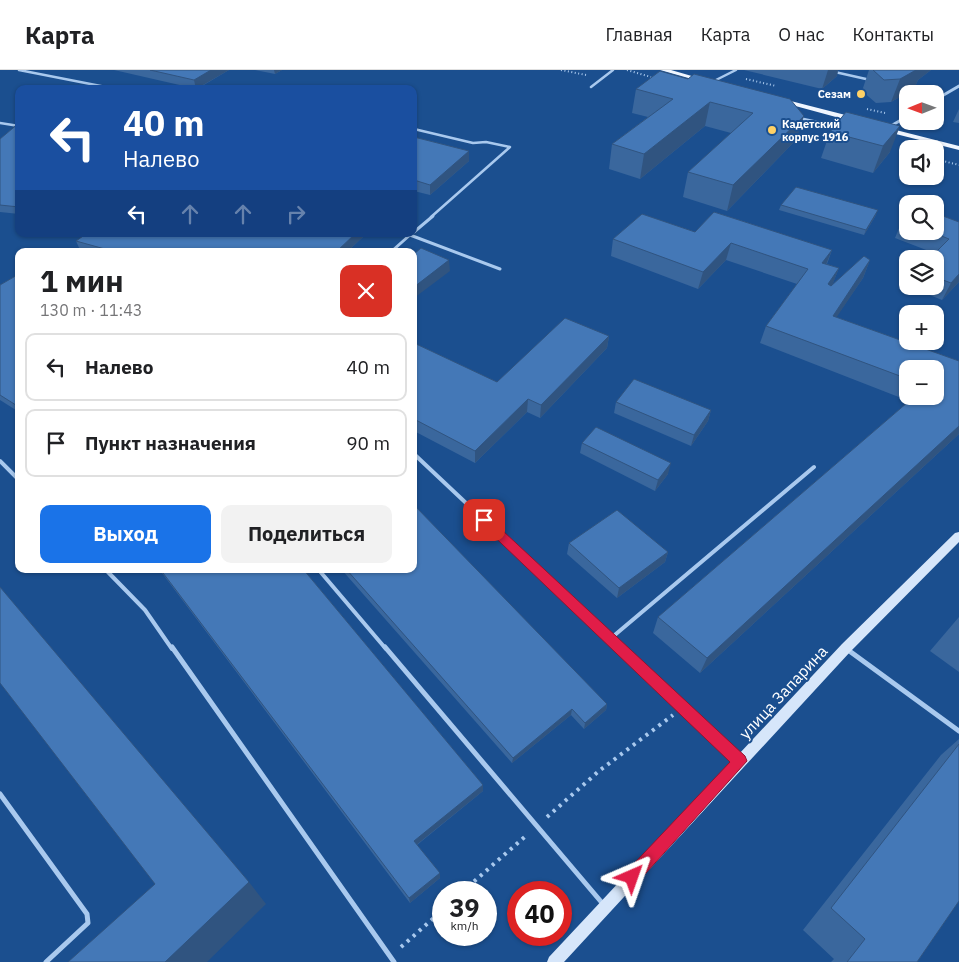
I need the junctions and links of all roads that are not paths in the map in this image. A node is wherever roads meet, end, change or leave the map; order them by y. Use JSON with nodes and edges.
{"nodes":[{"id":1,"x":19,"y":70,"type":"edge"},
{"id":2,"x":614,"y":70,"type":"edge"},
{"id":3,"x":663,"y":70,"type":"edge"},
{"id":4,"x":736,"y":70,"type":"edge"},
{"id":5,"x":826,"y":70,"type":"edge"},
{"id":6,"x":866,"y":79,"type":"dead end"},
{"id":7,"x":711,"y":83,"type":"junction"},
{"id":8,"x":96,"y":85,"type":"edge"},
{"id":9,"x":720,"y":85,"type":"edge"},
{"id":10,"x":959,"y":86,"type":"edge"},
{"id":11,"x":591,"y":87,"type":"dead end"},
{"id":12,"x":944,"y":95,"type":"edge"},
{"id":13,"x":770,"y":98,"type":"edge"},
{"id":14,"x":791,"y":117,"type":"edge"},
{"id":15,"x":849,"y":119,"type":"junction"},
{"id":16,"x":899,"y":121,"type":"edge"},
{"id":17,"x":0,"y":123,"type":"edge"},
{"id":18,"x":868,"y":124,"type":"edge"},
{"id":19,"x":15,"y":125,"type":"edge"},
{"id":20,"x":877,"y":126,"type":"edge"},
{"id":21,"x":886,"y":128,"type":"junction"},
{"id":22,"x":417,"y":130,"type":"edge"},
{"id":23,"x":959,"y":148,"type":"edge"},
{"id":24,"x":417,"y":230,"type":"edge"},
{"id":25,"x":417,"y":236,"type":"edge"},
{"id":26,"x":408,"y":237,"type":"edge"},
{"id":27,"x":396,"y":248,"type":"edge"},
{"id":28,"x":500,"y":269,"type":"dead end"},
{"id":29,"x":417,"y":457,"type":"edge"},
{"id":30,"x":0,"y":461,"type":"edge"},
{"id":31,"x":814,"y":467,"type":"dead end"},
{"id":32,"x":15,"y":476,"type":"edge"},
{"id":33,"x":956,"y":543,"type":"edge"},
{"id":34,"x":109,"y":573,"type":"edge"},
{"id":35,"x":321,"y":573,"type":"edge"},
{"id":36,"x":610,"y":639,"type":"junction"},
{"id":37,"x":846,"y":648,"type":"junction"},
{"id":38,"x":959,"y":731,"type":"edge"},
{"id":39,"x":740,"y":761,"type":"junction"},
{"id":40,"x":0,"y":794,"type":"edge"},
{"id":41,"x":605,"y":906,"type":"junction"},
{"id":42,"x":392,"y":960,"type":"edge"},
{"id":43,"x":46,"y":962,"type":"edge"},
{"id":44,"x":554,"y":962,"type":"edge"}],
"edges":[{"from":1,"to":8,"type":"lane"},
{"from":2,"to":11,"type":"lane"},
{"from":3,"to":7,"type":"main road"},
{"from":4,"to":7,"type":"lane"},
{"from":5,"to":6,"type":"lane"},
{"from":7,"to":9,"type":"main road"},
{"from":10,"to":12,"type":"street"},
{"from":13,"to":15,"type":"main road"},
{"from":14,"to":15,"type":"lane"},
{"from":15,"to":18,"type":"main road"},
{"from":16,"to":21,"type":"street"},
{"from":17,"to":19,"type":"lane"},
{"from":20,"to":21,"type":"main road"},
{"from":21,"to":23,"type":"main road"},
{"from":22,"to":24,"type":"lane"},
{"from":25,"to":28,"type":"lane"},
{"from":26,"to":27,"type":"lane"},
{"from":29,"to":36,"type":"lane"},
{"from":30,"to":32,"type":"lane"},
{"from":31,"to":36,"type":"lane"},
{"from":33,"to":37,"type":"street","name":"улица Запарина"},
{"from":34,"to":42,"type":"lane"},
{"from":35,"to":41,"type":"lane"},
{"from":36,"to":39,"type":"lane"},
{"from":37,"to":38,"type":"lane"},
{"from":37,"to":39,"type":"street","name":"улица Запарина"},
{"from":39,"to":41,"type":"street","name":"улица Запарина"},
{"from":40,"to":43,"type":"lane"},
{"from":41,"to":44,"type":"street","name":"улица Запарина"}]}
